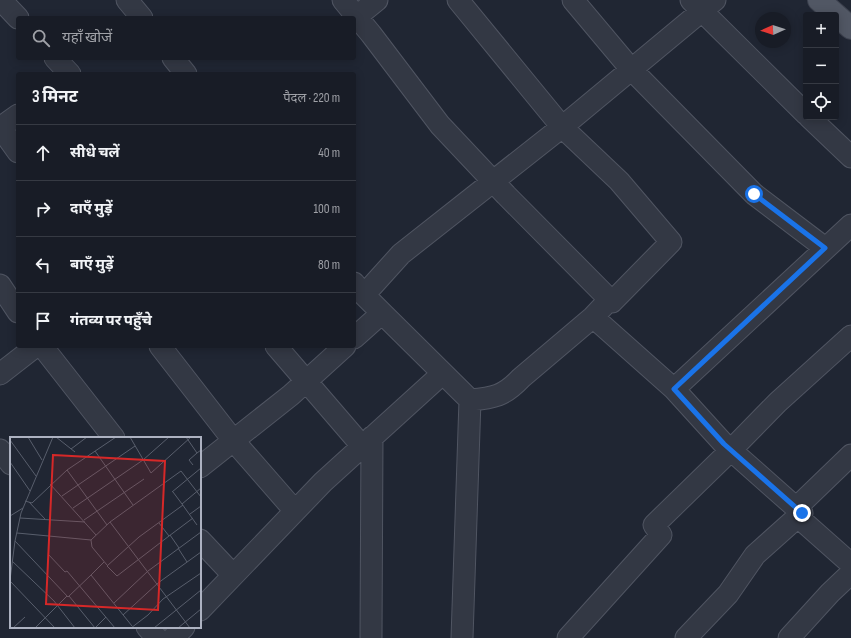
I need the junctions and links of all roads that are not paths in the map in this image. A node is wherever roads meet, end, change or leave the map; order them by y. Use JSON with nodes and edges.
{"nodes":[{"id":1,"x":1,"y":0,"type":"edge"},
{"id":2,"x":127,"y":0,"type":"edge"},
{"id":3,"x":343,"y":0,"type":"edge"},
{"id":4,"x":377,"y":0,"type":"edge"},
{"id":5,"x":458,"y":0,"type":"edge"},
{"id":6,"x":573,"y":0,"type":"edge"},
{"id":7,"x":819,"y":0,"type":"edge"},
{"id":8,"x":703,"y":4,"type":"edge"},
{"id":9,"x":16,"y":16,"type":"edge"},
{"id":10,"x":140,"y":16,"type":"edge"},
{"id":11,"x":355,"y":16,"type":"edge"},
{"id":12,"x":356,"y":17,"type":"joint"},
{"id":13,"x":851,"y":28,"type":"edge"},
{"id":14,"x":57,"y":60,"type":"edge"},
{"id":15,"x":176,"y":60,"type":"edge"},
{"id":16,"x":631,"y":70,"type":"junction"},
{"id":17,"x":68,"y":72,"type":"edge"},
{"id":18,"x":184,"y":72,"type":"edge"},
{"id":19,"x":803,"y":111,"type":"edge"},
{"id":20,"x":16,"y":116,"type":"edge"},
{"id":21,"x":812,"y":120,"type":"edge"},
{"id":22,"x":562,"y":127,"type":"junction"},
{"id":23,"x":0,"y":128,"type":"edge"},
{"id":24,"x":16,"y":149,"type":"edge"},
{"id":25,"x":851,"y":157,"type":"edge"},
{"id":26,"x":493,"y":181,"type":"junction"},
{"id":27,"x":851,"y":225,"type":"edge"},
{"id":28,"x":825,"y":248,"type":"junction"},
{"id":29,"x":0,"y":285,"type":"edge"},
{"id":30,"x":359,"y":289,"type":"edge"},
{"id":31,"x":610,"y":299,"type":"junction"},
{"id":32,"x":16,"y":309,"type":"edge"},
{"id":33,"x":382,"y":313,"type":"junction"},
{"id":34,"x":593,"y":317,"type":"junction"},
{"id":35,"x":356,"y":336,"type":"edge"},
{"id":36,"x":851,"y":336,"type":"edge"},
{"id":37,"x":33,"y":348,"type":"edge"},
{"id":38,"x":44,"y":348,"type":"edge"},
{"id":39,"x":162,"y":348,"type":"edge"},
{"id":40,"x":278,"y":348,"type":"edge"},
{"id":41,"x":343,"y":348,"type":"edge"},
{"id":42,"x":0,"y":374,"type":"edge"},
{"id":43,"x":442,"y":374,"type":"junction"},
{"id":44,"x":306,"y":382,"type":"junction"},
{"id":45,"x":674,"y":389,"type":"junction"},
{"id":46,"x":470,"y":400,"type":"junction"},
{"id":47,"x":113,"y":437,"type":"edge"},
{"id":48,"x":233,"y":440,"type":"junction"},
{"id":49,"x":367,"y":442,"type":"junction"},
{"id":50,"x":0,"y":450,"type":"edge"},
{"id":51,"x":730,"y":451,"type":"junction"},
{"id":52,"x":851,"y":455,"type":"edge"},
{"id":53,"x":10,"y":463,"type":"edge"},
{"id":54,"x":201,"y":466,"type":"edge"},
{"id":55,"x":295,"y":511,"type":"junction"},
{"id":56,"x":797,"y":512,"type":"junction"},
{"id":57,"x":201,"y":541,"type":"edge"},
{"id":58,"x":851,"y":564,"type":"edge"},
{"id":59,"x":851,"y":573,"type":"edge"},
{"id":60,"x":232,"y":575,"type":"junction"},
{"id":61,"x":201,"y":609,"type":"edge"},
{"id":62,"x":148,"y":628,"type":"edge"},
{"id":63,"x":183,"y":628,"type":"edge"},
{"id":64,"x":157,"y":638,"type":"edge"},
{"id":65,"x":173,"y":638,"type":"edge"},
{"id":66,"x":371,"y":638,"type":"edge"},
{"id":67,"x":462,"y":638,"type":"edge"},
{"id":68,"x":568,"y":638,"type":"edge"},
{"id":69,"x":686,"y":638,"type":"edge"},
{"id":70,"x":790,"y":638,"type":"edge"}],
"edges":[{"from":1,"to":9,"type":"street"},
{"from":2,"to":10,"type":"street"},
{"from":3,"to":11,"type":"street"},
{"from":4,"to":12,"type":"street"},
{"from":5,"to":22,"type":"street"},
{"from":6,"to":16,"type":"street"},
{"from":7,"to":13,"type":"main road"},
{"from":8,"to":16,"type":"street"},
{"from":8,"to":19,"type":"street"},
{"from":12,"to":26,"type":"street"},
{"from":14,"to":17,"type":"street"},
{"from":15,"to":18,"type":"street"},
{"from":16,"to":22,"type":"street"},
{"from":16,"to":28,"type":"street"},
{"from":20,"to":23,"type":"street"},
{"from":21,"to":25,"type":"street"},
{"from":22,"to":26,"type":"street"},
{"from":22,"to":31,"type":"street"},
{"from":23,"to":24,"type":"street"},
{"from":26,"to":30,"type":"street"},
{"from":26,"to":31,"type":"street"},
{"from":27,"to":28,"type":"street"},
{"from":28,"to":45,"type":"street"},
{"from":29,"to":32,"type":"street"},
{"from":30,"to":33,"type":"street"},
{"from":31,"to":34,"type":"street"},
{"from":33,"to":35,"type":"street"},
{"from":33,"to":43,"type":"street"},
{"from":34,"to":45,"type":"street"},
{"from":34,"to":46,"type":"street"},
{"from":36,"to":51,"type":"street"},
{"from":37,"to":42,"type":"street"},
{"from":38,"to":47,"type":"street"},
{"from":39,"to":48,"type":"street"},
{"from":40,"to":44,"type":"street"},
{"from":41,"to":44,"type":"street"},
{"from":43,"to":46,"type":"street"},
{"from":43,"to":49,"type":"street"},
{"from":44,"to":48,"type":"street"},
{"from":44,"to":49,"type":"street"},
{"from":45,"to":51,"type":"street"},
{"from":46,"to":67,"type":"street"},
{"from":48,"to":54,"type":"street"},
{"from":48,"to":55,"type":"street"},
{"from":49,"to":55,"type":"street"},
{"from":49,"to":66,"type":"street"},
{"from":50,"to":53,"type":"street"},
{"from":51,"to":56,"type":"street"},
{"from":51,"to":68,"type":"street"},
{"from":52,"to":56,"type":"street"},
{"from":55,"to":60,"type":"street"},
{"from":56,"to":58,"type":"street"},
{"from":56,"to":69,"type":"street"},
{"from":57,"to":60,"type":"street"},
{"from":59,"to":70,"type":"street"},
{"from":60,"to":61,"type":"street"},
{"from":62,"to":64,"type":"street"},
{"from":63,"to":65,"type":"street"}]}
